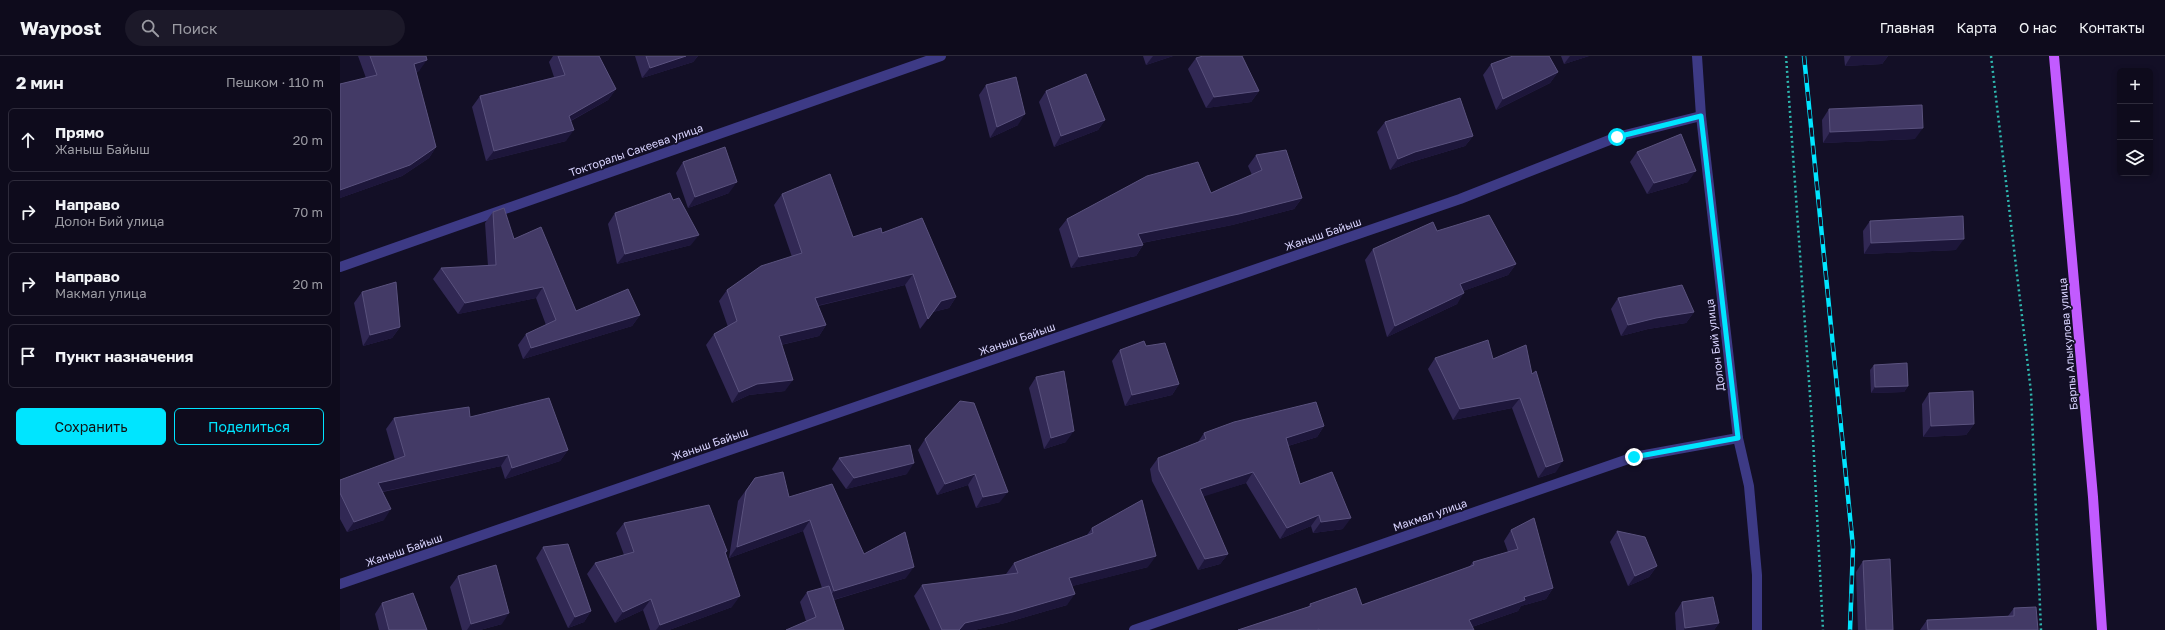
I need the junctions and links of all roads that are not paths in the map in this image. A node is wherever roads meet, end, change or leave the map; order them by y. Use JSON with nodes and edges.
{"nodes":[{"id":1,"x":941,"y":56,"type":"edge"},
{"id":2,"x":1697,"y":56,"type":"edge"},
{"id":3,"x":2054,"y":56,"type":"edge"},
{"id":4,"x":1701,"y":116,"type":"junction"},
{"id":5,"x":340,"y":266,"type":"edge"},
{"id":6,"x":1738,"y":438,"type":"junction"},
{"id":7,"x":340,"y":584,"type":"edge"},
{"id":8,"x":1134,"y":630,"type":"edge"},
{"id":9,"x":1757,"y":630,"type":"edge"},
{"id":10,"x":2102,"y":630,"type":"edge"}],
"edges":[{"from":1,"to":5,"type":"street","name":"Токторалы Сакеева улица"},
{"from":2,"to":4,"type":"street","name":"Долон Бий улица"},
{"from":3,"to":10,"type":"main road","name":"Барпы Алыкулова улица"},
{"from":4,"to":6,"type":"street","name":"Долон Бий улица"},
{"from":4,"to":7,"type":"street","name":"Жаныш Байыш"},
{"from":6,"to":8,"type":"street","name":"Макмал улица"},
{"from":6,"to":9,"type":"street","name":"Долон Бий улица"}]}
